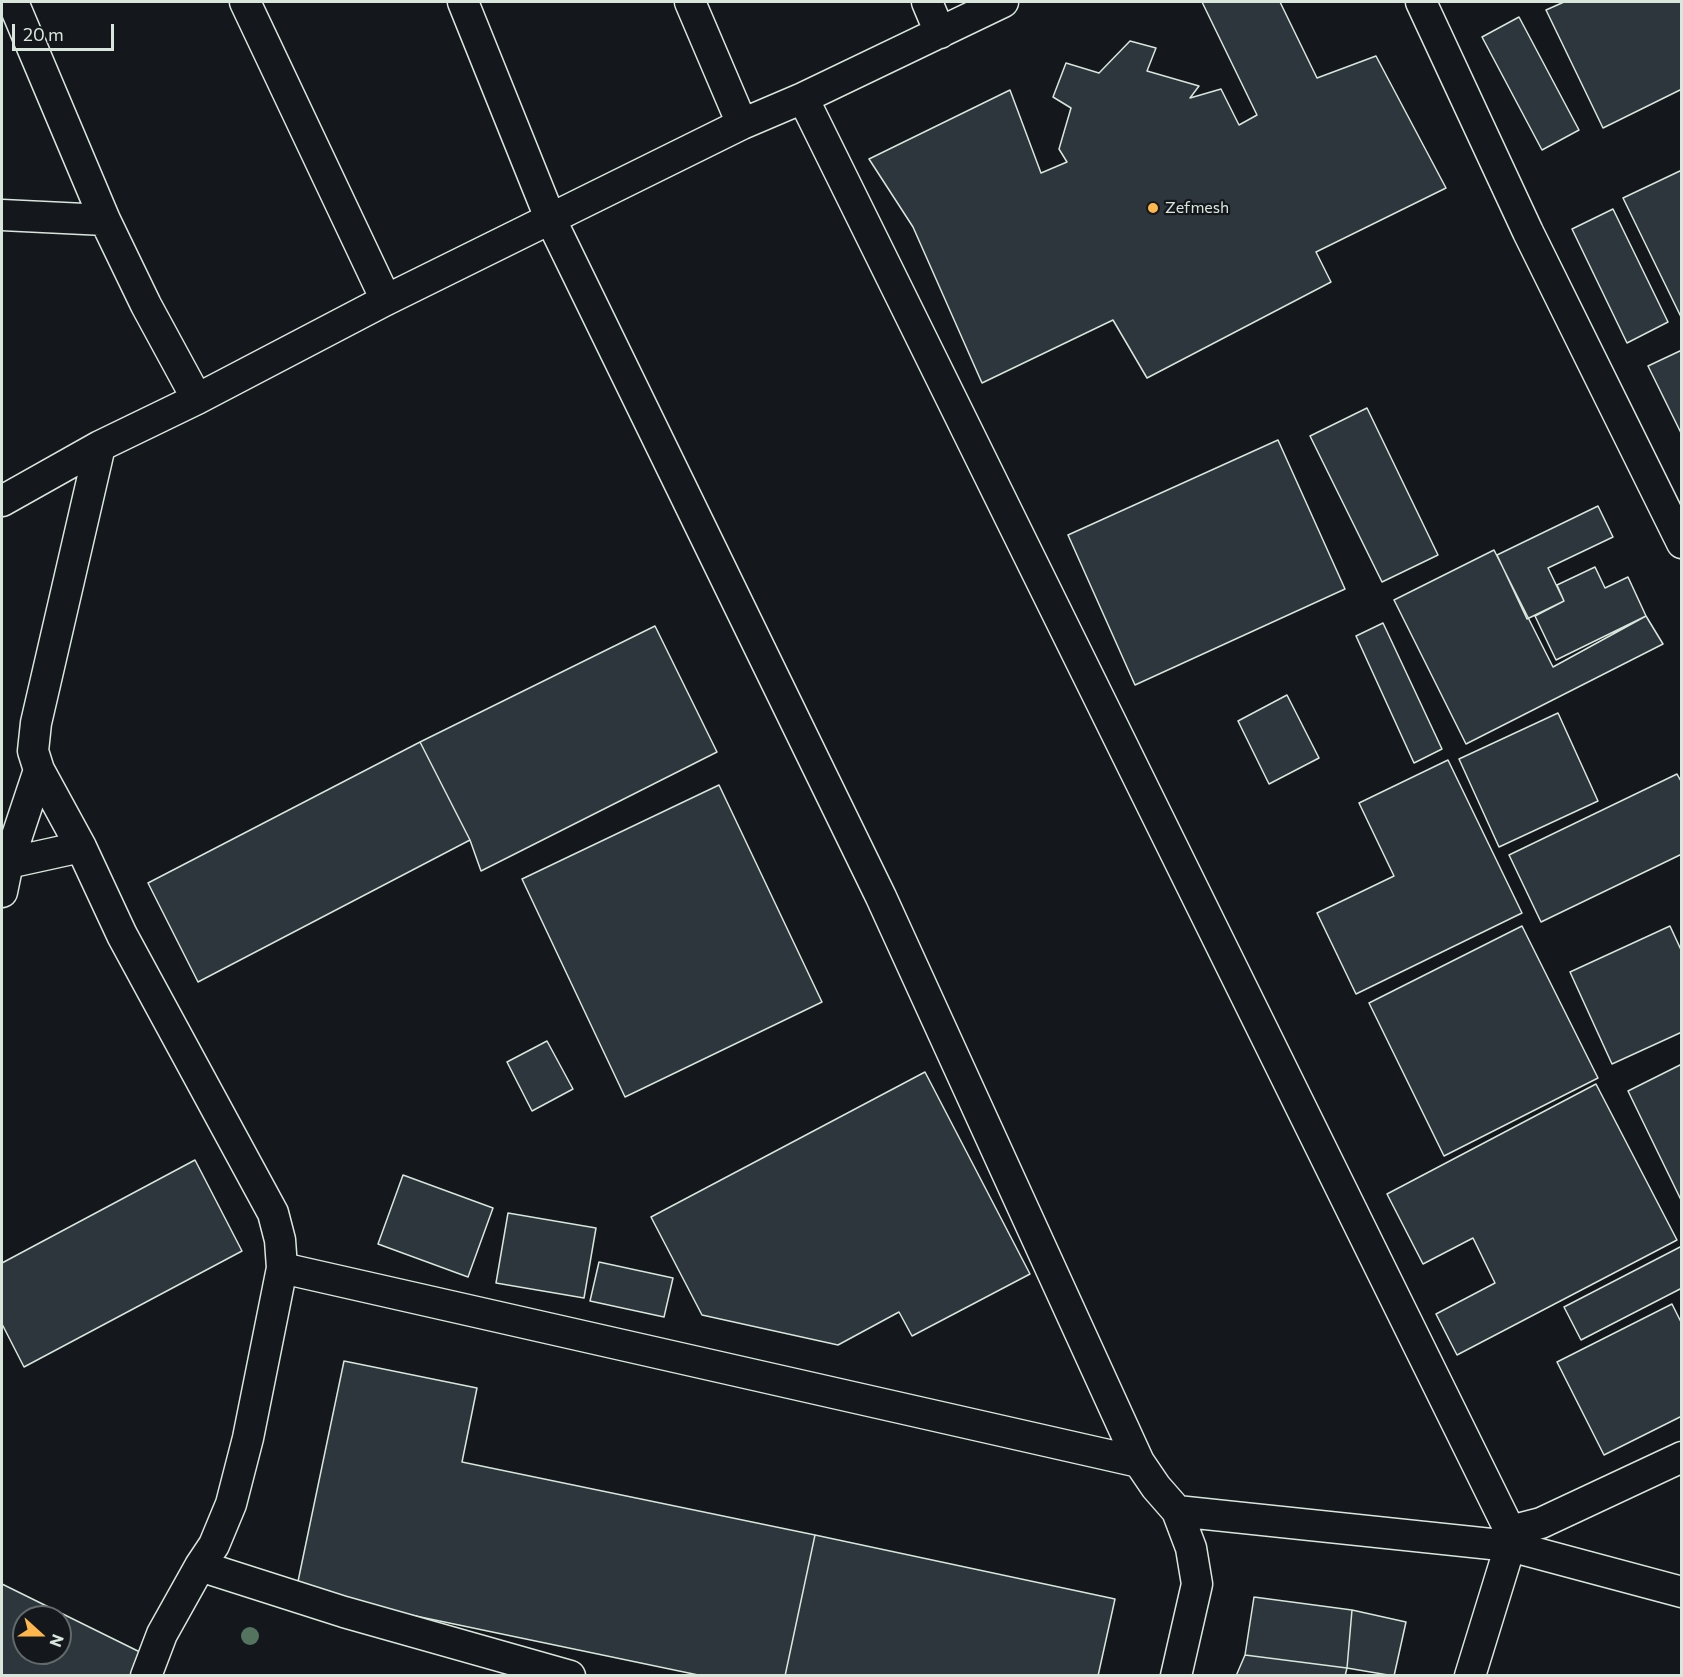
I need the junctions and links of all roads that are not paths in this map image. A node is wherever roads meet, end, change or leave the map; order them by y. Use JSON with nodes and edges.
{"nodes":[{"id":1,"x":13,"y":2,"type":"edge"},
{"id":2,"x":245,"y":2,"type":"edge"},
{"id":3,"x":463,"y":2,"type":"edge"},
{"id":4,"x":690,"y":2,"type":"edge"},
{"id":5,"x":927,"y":2,"type":"edge"},
{"id":6,"x":1003,"y":2,"type":"edge"},
{"id":7,"x":1421,"y":2,"type":"edge"},
{"id":8,"x":940,"y":33,"type":"junction"},
{"id":9,"x":803,"y":98,"type":"junction"},
{"id":10,"x":742,"y":124,"type":"junction"},
{"id":11,"x":2,"y":215,"type":"edge"},
{"id":12,"x":550,"y":218,"type":"junction"},
{"id":13,"x":105,"y":220,"type":"junction"},
{"id":14,"x":386,"y":300,"type":"junction"},
{"id":15,"x":197,"y":399,"type":"junction"},
{"id":16,"x":100,"y":446,"type":"junction"},
{"id":17,"x":2,"y":501,"type":"edge"},
{"id":18,"x":1682,"y":543,"type":"edge"},
{"id":19,"x":39,"y":770,"type":"junction"},
{"id":20,"x":81,"y":847,"type":"junction"},
{"id":21,"x":9,"y":863,"type":"junction"},
{"id":22,"x":2,"y":892,"type":"edge"},
{"id":23,"x":282,"y":1268,"type":"junction"},
{"id":24,"x":1682,"y":1457,"type":"edge"},
{"id":25,"x":1139,"y":1462,"type":"junction"},
{"id":26,"x":1177,"y":1511,"type":"junction"},
{"id":27,"x":1510,"y":1538,"type":"junction"},
{"id":28,"x":200,"y":1566,"type":"junction"},
{"id":29,"x":1682,"y":1592,"type":"edge"},
{"id":30,"x":146,"y":1676,"type":"edge"},
{"id":31,"x":570,"y":1676,"type":"edge"},
{"id":32,"x":1176,"y":1676,"type":"edge"},
{"id":33,"x":1470,"y":1676,"type":"edge"}],
"edges":[{"from":1,"to":13,"type":"street"},
{"from":2,"to":14,"type":"street"},
{"from":3,"to":12,"type":"street"},
{"from":4,"to":10,"type":"street"},
{"from":5,"to":8,"type":"street"},
{"from":6,"to":8,"type":"street"},
{"from":7,"to":18,"type":"street"},
{"from":8,"to":9,"type":"street"},
{"from":9,"to":10,"type":"street"},
{"from":9,"to":27,"type":"street"},
{"from":10,"to":12,"type":"street"},
{"from":11,"to":13,"type":"street"},
{"from":12,"to":14,"type":"street"},
{"from":12,"to":25,"type":"street"},
{"from":13,"to":15,"type":"street"},
{"from":14,"to":15,"type":"street"},
{"from":15,"to":16,"type":"street"},
{"from":16,"to":17,"type":"street"},
{"from":16,"to":19,"type":"street"},
{"from":19,"to":20,"type":"street"},
{"from":19,"to":21,"type":"street"},
{"from":20,"to":21,"type":"street"},
{"from":20,"to":23,"type":"street"},
{"from":21,"to":22,"type":"street"},
{"from":23,"to":25,"type":"street"},
{"from":23,"to":28,"type":"street"},
{"from":24,"to":27,"type":"street"},
{"from":25,"to":26,"type":"street"},
{"from":26,"to":27,"type":"street"},
{"from":26,"to":32,"type":"street"},
{"from":27,"to":29,"type":"street"},
{"from":27,"to":33,"type":"street"},
{"from":28,"to":30,"type":"street"},
{"from":28,"to":31,"type":"street"}]}
